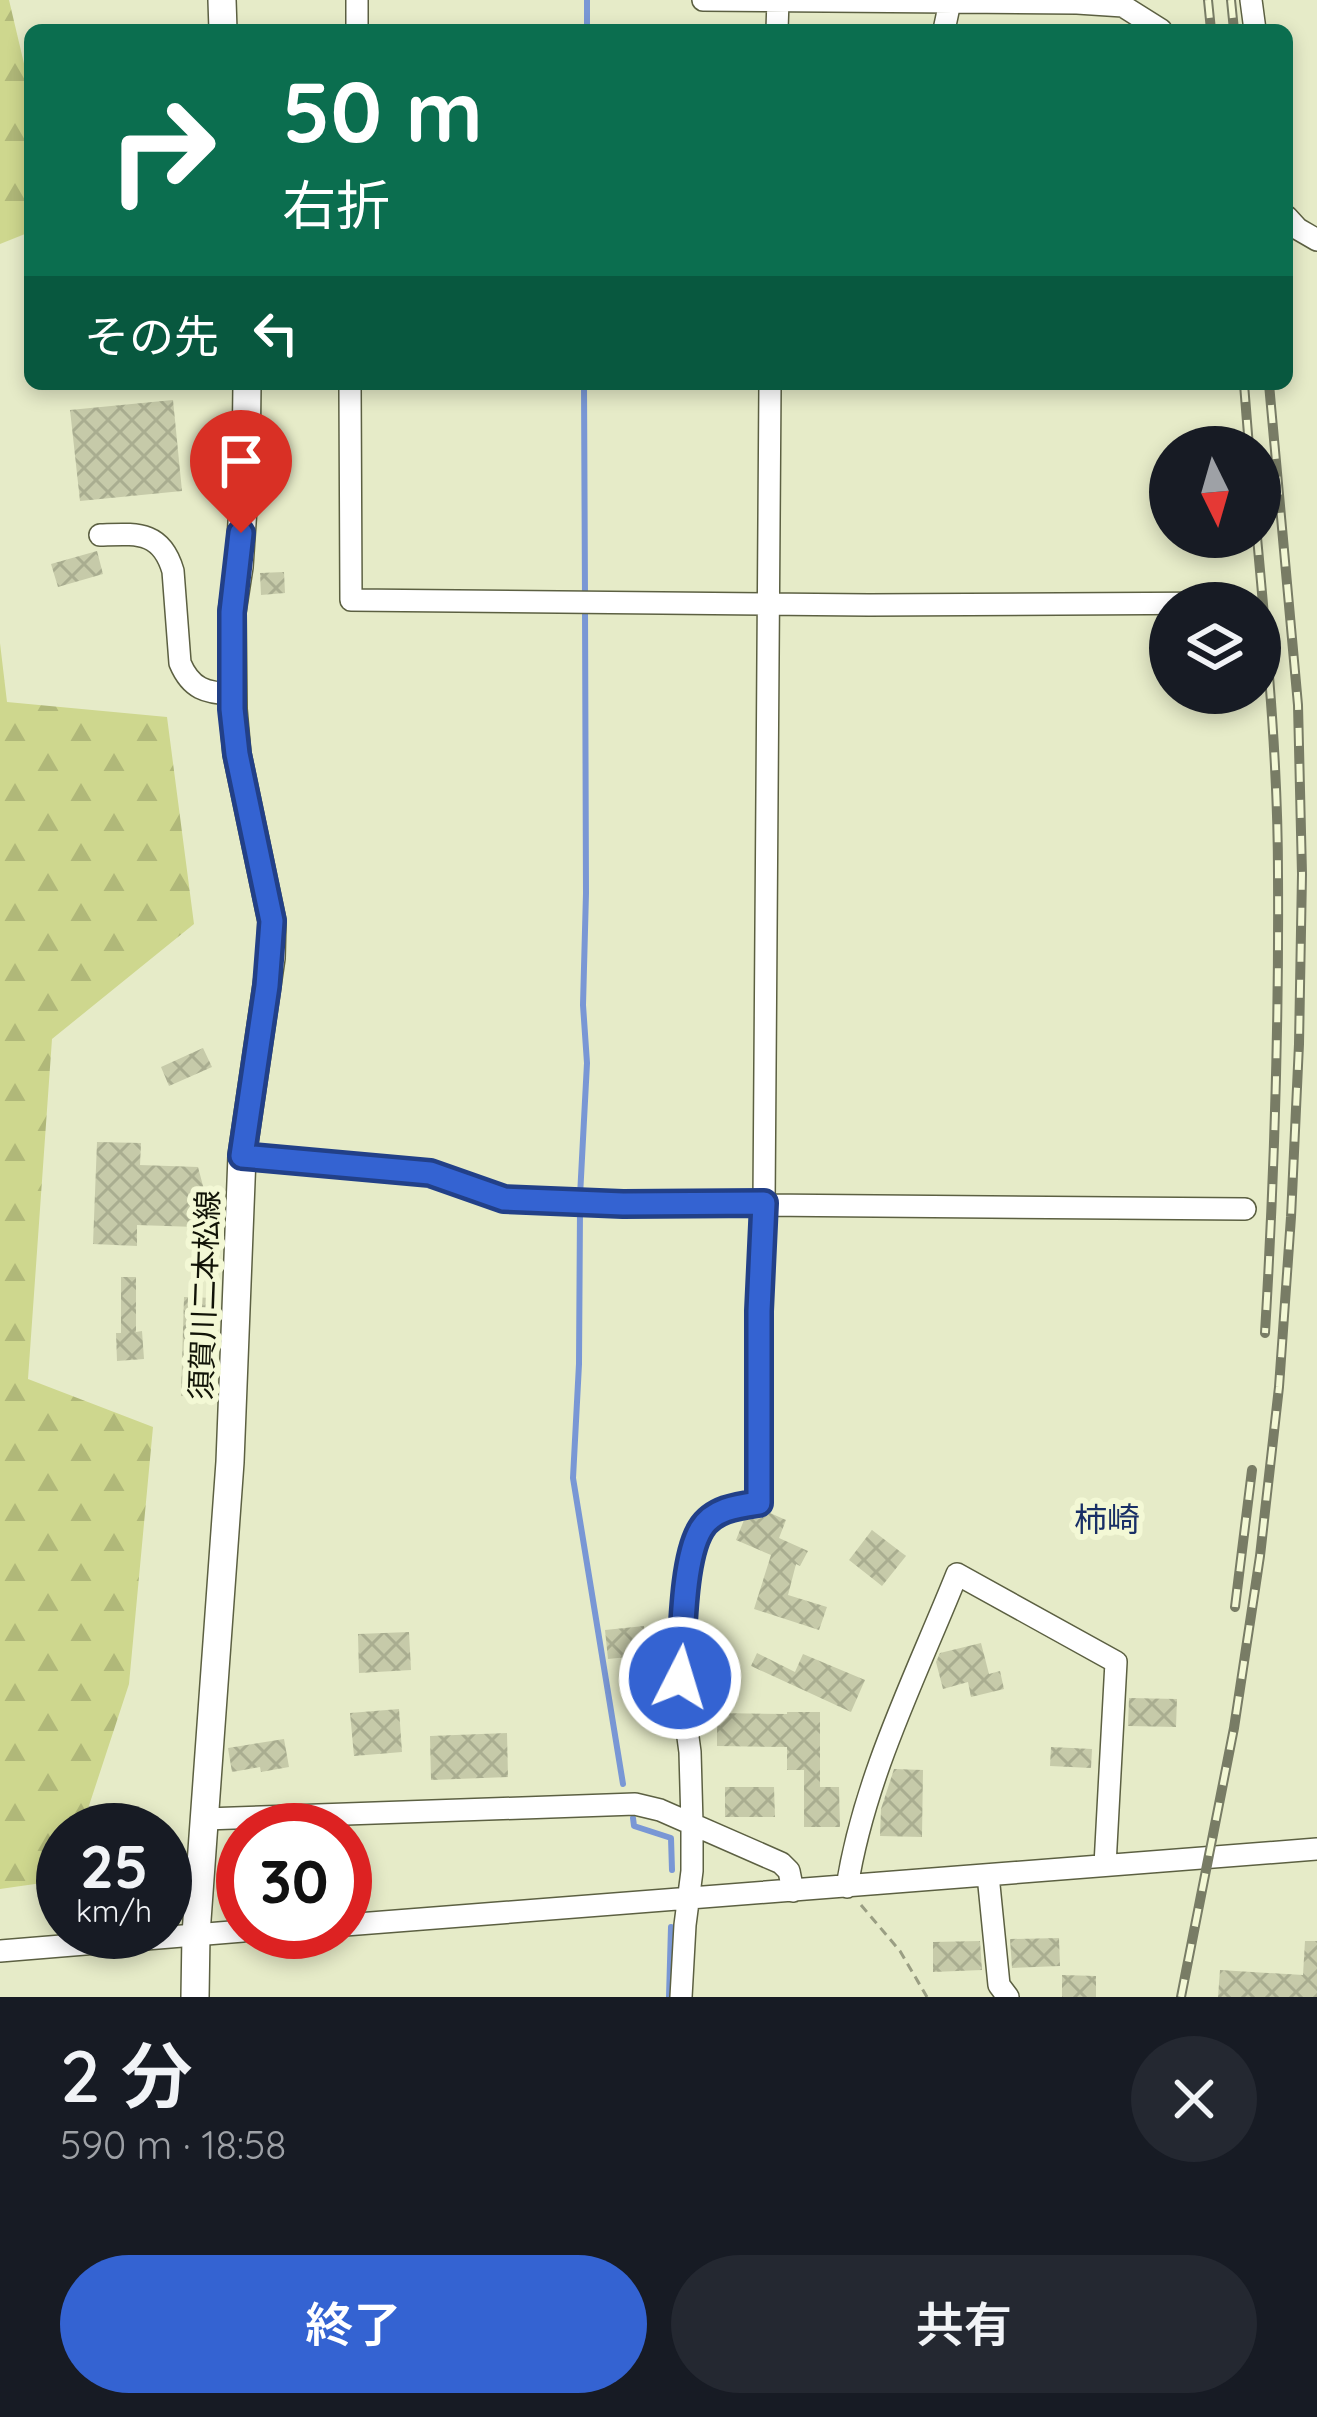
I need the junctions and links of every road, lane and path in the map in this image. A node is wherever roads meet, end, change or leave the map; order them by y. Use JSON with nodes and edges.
{"nodes":[{"id":1,"x":703,"y":0,"type":"edge"},
{"id":2,"x":778,"y":1,"type":"edge"},
{"id":3,"x":950,"y":2,"type":"edge"},
{"id":4,"x":1155,"y":24,"type":"edge"},
{"id":5,"x":247,"y":390,"type":"edge"},
{"id":6,"x":350,"y":390,"type":"edge"},
{"id":7,"x":770,"y":390,"type":"edge"},
{"id":8,"x":100,"y":535,"type":"dead end"},
{"id":9,"x":770,"y":603,"type":"junction"},
{"id":10,"x":1149,"y":603,"type":"edge"},
{"id":11,"x":232,"y":694,"type":"junction"},
{"id":12,"x":242,"y":1156,"type":"junction"},
{"id":13,"x":764,"y":1203,"type":"junction"},
{"id":14,"x":1245,"y":1209,"type":"dead end"},
{"id":15,"x":205,"y":1819,"type":"junction"},
{"id":16,"x":692,"y":1823,"type":"junction"},
{"id":17,"x":1317,"y":1849,"type":"edge"},
{"id":18,"x":1105,"y":1865,"type":"junction"},
{"id":19,"x":988,"y":1875,"type":"junction"},
{"id":20,"x":853,"y":1886,"type":"junction"},
{"id":21,"x":793,"y":1891,"type":"junction"},
{"id":22,"x":688,"y":1899,"type":"junction"},
{"id":23,"x":372,"y":1923,"type":"edge"},
{"id":24,"x":216,"y":1933,"type":"edge"},
{"id":25,"x":196,"y":1934,"type":"junction"},
{"id":26,"x":0,"y":1951,"type":"edge"},
{"id":27,"x":195,"y":1997,"type":"edge"},
{"id":28,"x":681,"y":1997,"type":"edge"},
{"id":29,"x":927,"y":1997,"type":"edge"},
{"id":30,"x":1008,"y":1997,"type":"edge"}],
"edges":[{"from":1,"to":2,"type":"street"},
{"from":2,"to":3,"type":"street"},
{"from":3,"to":4,"type":"street"},
{"from":5,"to":11,"type":"main road","name":"須賀川二本松線"},
{"from":6,"to":9,"type":"street"},
{"from":7,"to":9,"type":"street"},
{"from":8,"to":11,"type":"street"},
{"from":9,"to":10,"type":"street"},
{"from":9,"to":13,"type":"street"},
{"from":11,"to":12,"type":"main road","name":"須賀川二本松線"},
{"from":12,"to":13,"type":"street"},
{"from":12,"to":15,"type":"main road","name":"須賀川二本松線"},
{"from":13,"to":14,"type":"street"},
{"from":13,"to":16,"type":"street"},
{"from":15,"to":16,"type":"street"},
{"from":15,"to":25,"type":"main road","name":"須賀川二本松線"},
{"from":16,"to":21,"type":"street"},
{"from":16,"to":22,"type":"street"},
{"from":17,"to":18,"type":"street"},
{"from":18,"to":19,"type":"street"},
{"from":18,"to":20,"type":"street"},
{"from":19,"to":20,"type":"street"},
{"from":19,"to":30,"type":"street"},
{"from":20,"to":21,"type":"street"},
{"from":20,"to":29,"type":"path"},
{"from":21,"to":22,"type":"street"},
{"from":22,"to":23,"type":"street"},
{"from":22,"to":28,"type":"street"},
{"from":24,"to":25,"type":"street"},
{"from":25,"to":26,"type":"street"},
{"from":25,"to":27,"type":"main road","name":"須賀川二本松線"}]}
